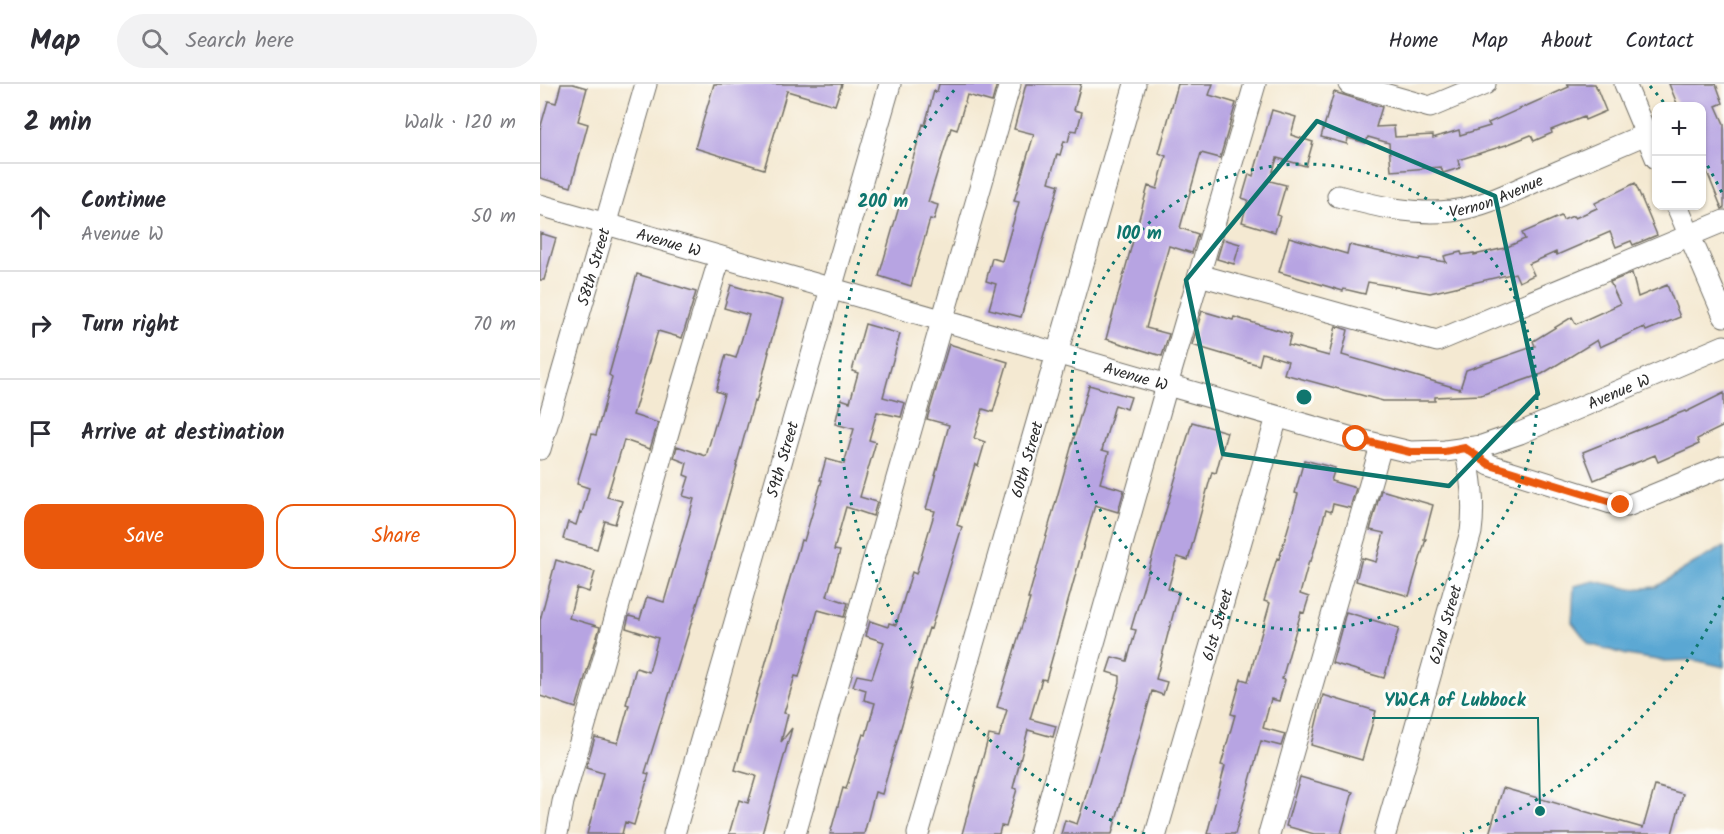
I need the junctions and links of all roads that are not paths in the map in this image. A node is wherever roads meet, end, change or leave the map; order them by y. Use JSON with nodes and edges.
{"nodes":[{"id":1,"x":646,"y":84,"type":"edge"},
{"id":2,"x":890,"y":84,"type":"edge"},
{"id":3,"x":1010,"y":84,"type":"edge"},
{"id":4,"x":1135,"y":84,"type":"edge"},
{"id":5,"x":1255,"y":84,"type":"edge"},
{"id":6,"x":1349,"y":84,"type":"edge"},
{"id":7,"x":1485,"y":84,"type":"edge"},
{"id":8,"x":1625,"y":84,"type":"edge"},
{"id":9,"x":1646,"y":134,"type":"junction"},
{"id":10,"x":1655,"y":156,"type":"edge"},
{"id":11,"x":1338,"y":196,"type":"dead end"},
{"id":12,"x":540,"y":204,"type":"edge"},
{"id":13,"x":1679,"y":210,"type":"edge"},
{"id":14,"x":1724,"y":221,"type":"edge"},
{"id":15,"x":606,"y":224,"type":"junction"},
{"id":16,"x":1689,"y":235,"type":"junction"},
{"id":17,"x":720,"y":257,"type":"junction"},
{"id":18,"x":1199,"y":275,"type":"junction"},
{"id":19,"x":831,"y":288,"type":"junction"},
{"id":20,"x":1724,"y":316,"type":"edge"},
{"id":21,"x":943,"y":321,"type":"junction"},
{"id":22,"x":1724,"y":346,"type":"edge"},
{"id":23,"x":1058,"y":353,"type":"junction"},
{"id":24,"x":1167,"y":385,"type":"junction"},
{"id":25,"x":1277,"y":417,"type":"junction"},
{"id":26,"x":1381,"y":446,"type":"junction"},
{"id":27,"x":1465,"y":448,"type":"junction"},
{"id":28,"x":540,"y":449,"type":"edge"},
{"id":29,"x":1724,"y":466,"type":"edge"},
{"id":30,"x":557,"y":834,"type":"edge"},
{"id":31,"x":674,"y":834,"type":"edge"},
{"id":32,"x":795,"y":834,"type":"edge"},
{"id":33,"x":918,"y":834,"type":"edge"},
{"id":34,"x":1040,"y":834,"type":"edge"},
{"id":35,"x":1156,"y":834,"type":"edge"},
{"id":36,"x":1269,"y":834,"type":"edge"},
{"id":37,"x":1385,"y":834,"type":"edge"}],
"edges":[{"from":1,"to":15,"type":"street","name":"58th Street"},
{"from":2,"to":19,"type":"street","name":"59th Street"},
{"from":3,"to":21,"type":"street"},
{"from":4,"to":23,"type":"street","name":"60th Street"},
{"from":5,"to":18,"type":"street"},
{"from":6,"to":7,"type":"street"},
{"from":8,"to":9,"type":"street"},
{"from":9,"to":10,"type":"street"},
{"from":9,"to":11,"type":"street","name":"Vernon Avenue"},
{"from":12,"to":15,"type":"street","name":"Avenue W"},
{"from":13,"to":16,"type":"street"},
{"from":14,"to":16,"type":"street"},
{"from":15,"to":17,"type":"street","name":"Avenue W"},
{"from":15,"to":28,"type":"street","name":"58th Street"},
{"from":16,"to":18,"type":"street"},
{"from":16,"to":20,"type":"street"},
{"from":17,"to":19,"type":"street","name":"Avenue W"},
{"from":17,"to":30,"type":"street"},
{"from":18,"to":24,"type":"street"},
{"from":19,"to":21,"type":"street","name":"Avenue W"},
{"from":19,"to":31,"type":"street","name":"59th Street"},
{"from":21,"to":23,"type":"street","name":"Avenue W"},
{"from":21,"to":32,"type":"street"},
{"from":22,"to":27,"type":"street","name":"Avenue W"},
{"from":23,"to":24,"type":"street","name":"Avenue W"},
{"from":23,"to":33,"type":"street","name":"60th Street"},
{"from":24,"to":25,"type":"street","name":"Avenue W"},
{"from":24,"to":34,"type":"street"},
{"from":25,"to":26,"type":"street","name":"Avenue W"},
{"from":25,"to":35,"type":"street","name":"61st Street"},
{"from":26,"to":27,"type":"street","name":"Avenue W"},
{"from":26,"to":36,"type":"street"},
{"from":27,"to":29,"type":"street"},
{"from":27,"to":37,"type":"street","name":"62nd Street"}]}
